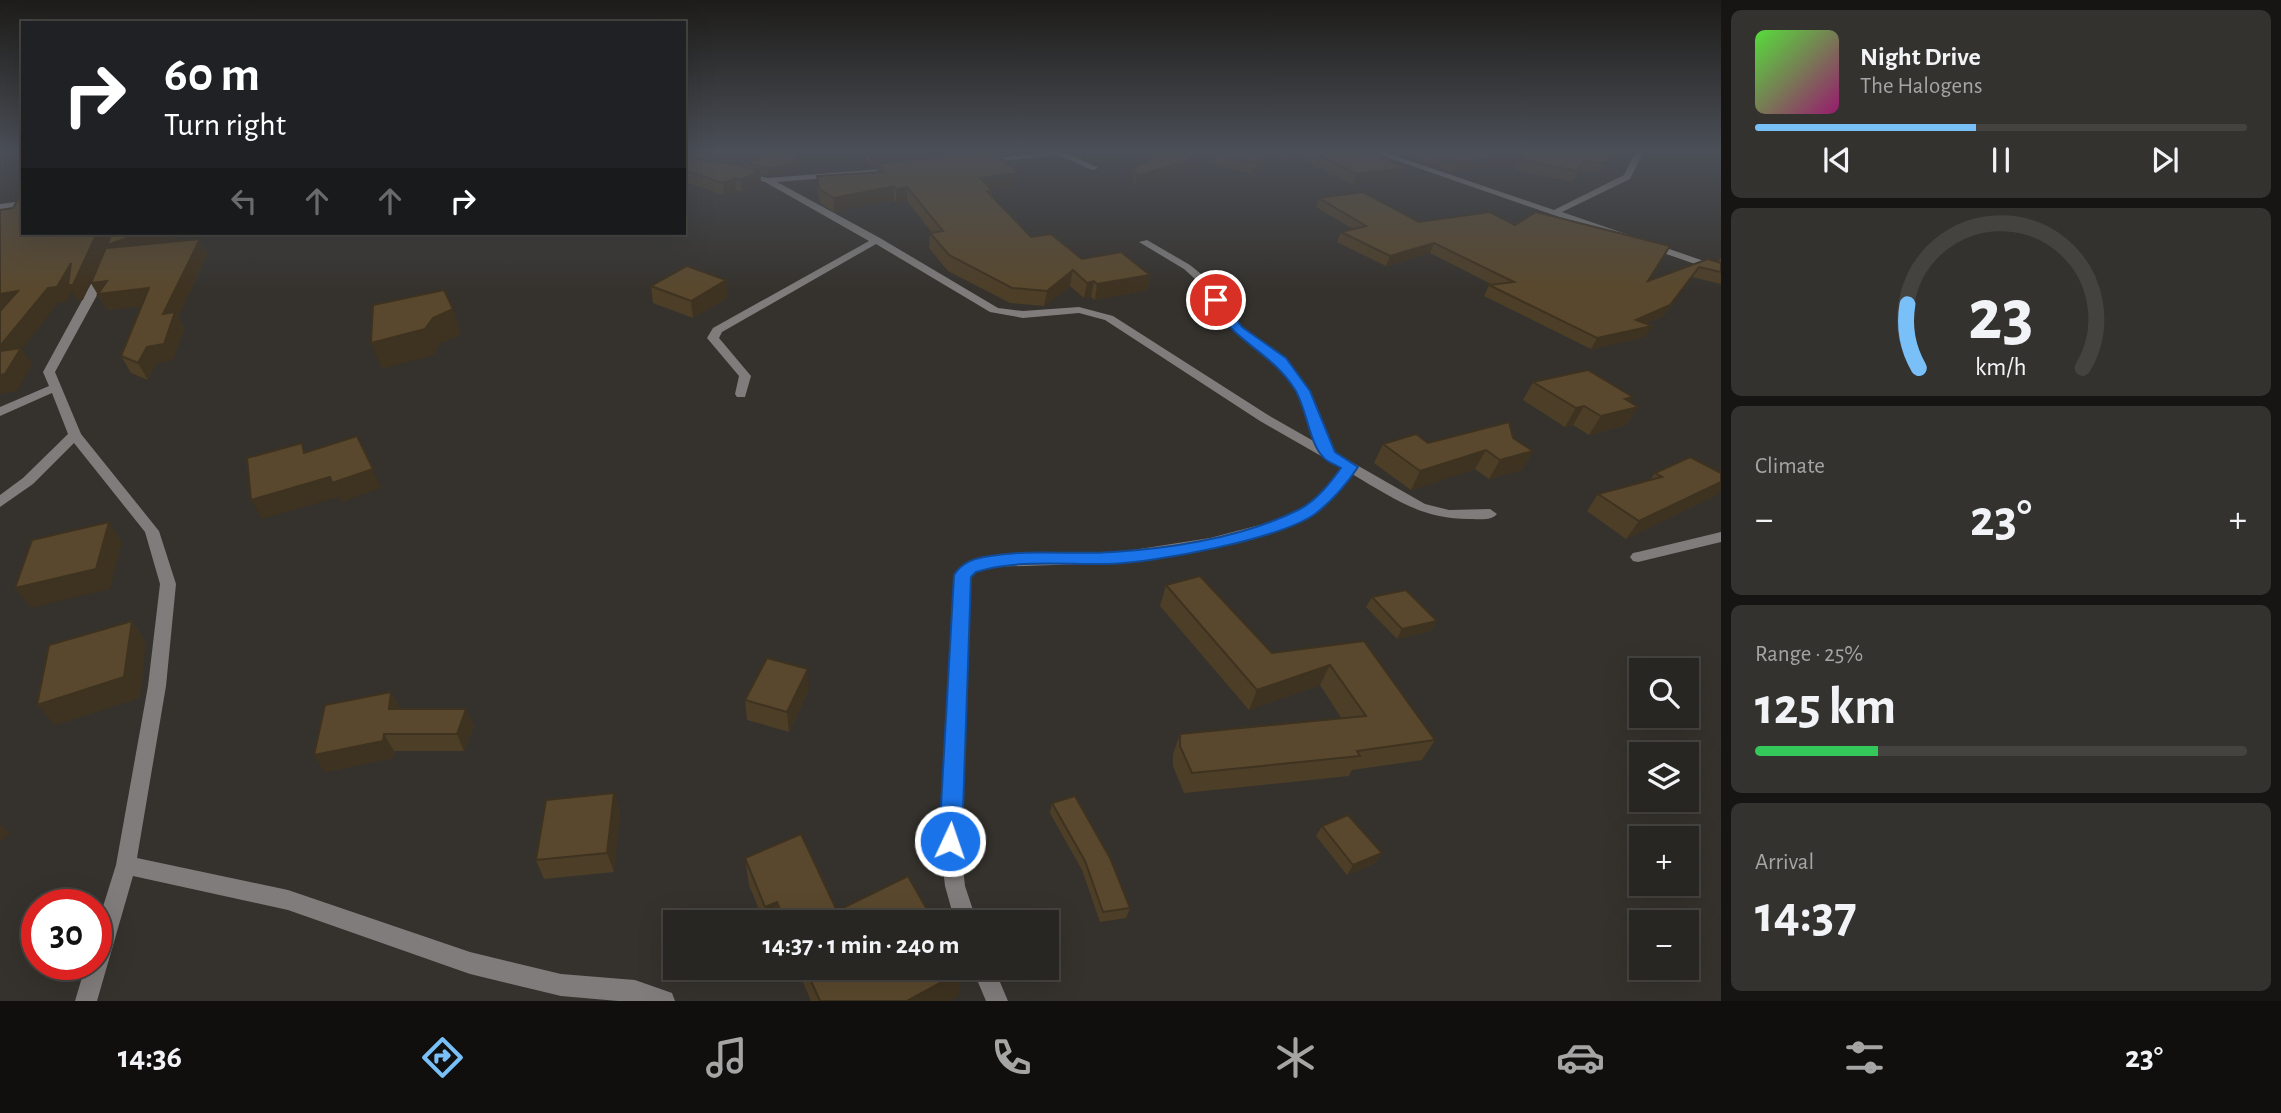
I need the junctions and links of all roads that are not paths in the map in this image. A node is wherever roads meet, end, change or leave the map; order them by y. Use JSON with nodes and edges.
{"nodes":[{"id":1,"x":800,"y":198,"type":"edge"},
{"id":2,"x":1513,"y":198,"type":"edge"},
{"id":3,"x":1585,"y":198,"type":"edge"},
{"id":4,"x":21,"y":204,"type":"edge"},
{"id":5,"x":0,"y":208,"type":"edge"},
{"id":6,"x":1556,"y":212,"type":"junction"},
{"id":7,"x":1634,"y":239,"type":"edge"},
{"id":8,"x":877,"y":240,"type":"junction"},
{"id":9,"x":1144,"y":242,"type":"dead end"},
{"id":10,"x":1647,"y":244,"type":"edge"},
{"id":11,"x":109,"y":254,"type":"edge"},
{"id":12,"x":1721,"y":270,"type":"edge"},
{"id":13,"x":54,"y":388,"type":"junction"},
{"id":14,"x":741,"y":394,"type":"dead end"},
{"id":15,"x":0,"y":412,"type":"edge"},
{"id":16,"x":75,"y":435,"type":"junction"},
{"id":17,"x":1328,"y":454,"type":"junction"},
{"id":18,"x":1350,"y":467,"type":"junction"},
{"id":19,"x":0,"y":502,"type":"edge"},
{"id":20,"x":1490,"y":514,"type":"dead end"},
{"id":21,"x":1721,"y":537,"type":"edge"},
{"id":22,"x":1638,"y":556,"type":"dead end"},
{"id":23,"x":126,"y":865,"type":"junction"},
{"id":24,"x":962,"y":910,"type":"edge"},
{"id":25,"x":988,"y":980,"type":"edge"},
{"id":26,"x":86,"y":1001,"type":"edge"},
{"id":27,"x":664,"y":1001,"type":"edge"},
{"id":28,"x":997,"y":1001,"type":"edge"}],
"edges":[{"from":1,"to":8,"type":"street"},
{"from":2,"to":6,"type":"street"},
{"from":3,"to":6,"type":"street"},
{"from":4,"to":5,"type":"street"},
{"from":6,"to":7,"type":"street"},
{"from":8,"to":14,"type":"street"},
{"from":8,"to":17,"type":"street"},
{"from":9,"to":17,"type":"street"},
{"from":10,"to":12,"type":"street"},
{"from":11,"to":13,"type":"street"},
{"from":13,"to":15,"type":"street"},
{"from":13,"to":16,"type":"street"},
{"from":16,"to":19,"type":"street"},
{"from":16,"to":23,"type":"street"},
{"from":17,"to":18,"type":"street"},
{"from":18,"to":20,"type":"street"},
{"from":18,"to":24,"type":"street"},
{"from":21,"to":22,"type":"street"},
{"from":23,"to":26,"type":"street"},
{"from":23,"to":27,"type":"street"},
{"from":25,"to":28,"type":"street"}]}
